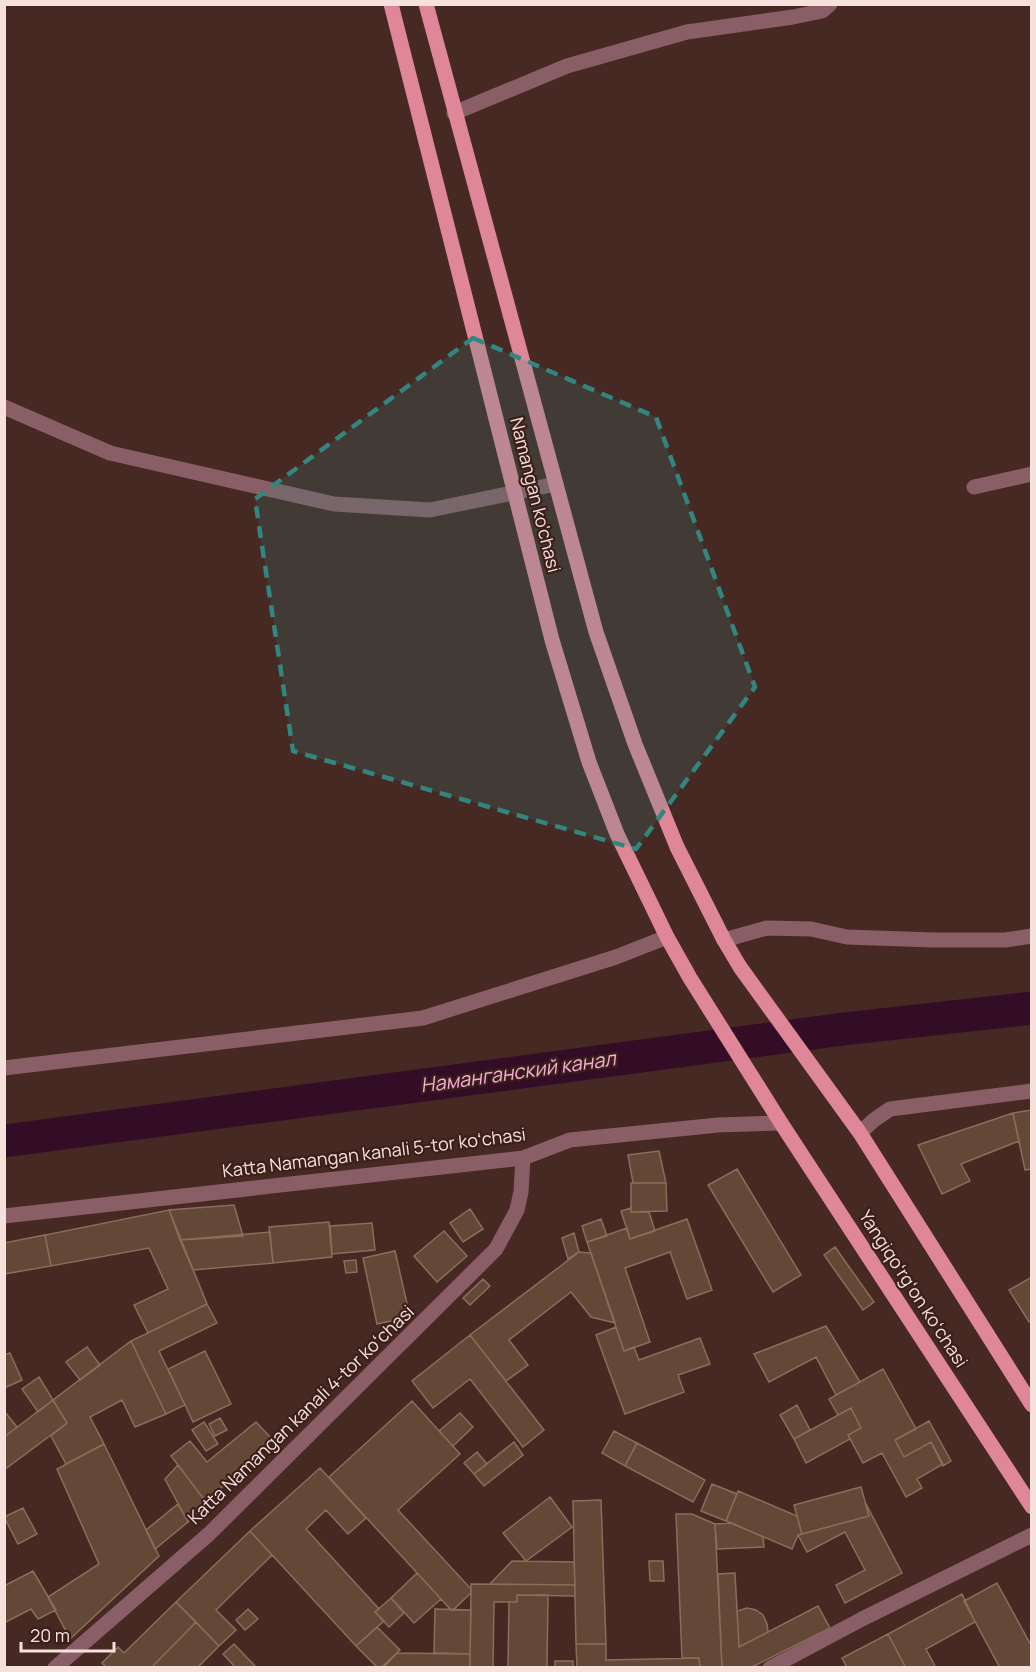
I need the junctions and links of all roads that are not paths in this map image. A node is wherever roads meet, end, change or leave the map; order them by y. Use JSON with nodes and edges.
{"nodes":[{"id":1,"x":392,"y":4,"type":"edge"},
{"id":2,"x":426,"y":4,"type":"edge"},
{"id":3,"x":830,"y":4,"type":"edge"},
{"id":4,"x":454,"y":113,"type":"junction"},
{"id":5,"x":4,"y":407,"type":"edge"},
{"id":6,"x":1032,"y":474,"type":"edge"},
{"id":7,"x":556,"y":484,"type":"junction"},
{"id":8,"x":974,"y":487,"type":"dead end"},
{"id":9,"x":514,"y":494,"type":"junction"},
{"id":10,"x":1032,"y":936,"type":"edge"},
{"id":11,"x":667,"y":937,"type":"junction"},
{"id":12,"x":724,"y":940,"type":"junction"},
{"id":13,"x":4,"y":1068,"type":"edge"},
{"id":14,"x":820,"y":1078,"type":"joint"},
{"id":15,"x":762,"y":1092,"type":"joint"},
{"id":16,"x":1032,"y":1092,"type":"edge"},
{"id":17,"x":782,"y":1123,"type":"junction"},
{"id":18,"x":860,"y":1133,"type":"junction"},
{"id":19,"x":523,"y":1158,"type":"junction"},
{"id":20,"x":4,"y":1216,"type":"edge"},
{"id":21,"x":1032,"y":1405,"type":"edge"},
{"id":22,"x":1032,"y":1507,"type":"edge"},
{"id":23,"x":1032,"y":1535,"type":"edge"},
{"id":24,"x":55,"y":1668,"type":"edge"},
{"id":25,"x":770,"y":1668,"type":"edge"}],
"edges":[{"from":1,"to":9,"type":"main road","name":"Namangan ko'chasi"},
{"from":2,"to":4,"type":"main road","name":"Namangan ko'chasi"},
{"from":3,"to":4,"type":"street"},
{"from":4,"to":7,"type":"main road","name":"Namangan ko'chasi"},
{"from":5,"to":9,"type":"street"},
{"from":6,"to":8,"type":"street"},
{"from":7,"to":9,"type":"street"},
{"from":7,"to":12,"type":"main road","name":"Namangan ko'chasi"},
{"from":9,"to":11,"type":"main road","name":"Namangan ko'chasi"},
{"from":10,"to":12,"type":"street"},
{"from":11,"to":13,"type":"street"},
{"from":11,"to":15,"type":"main road","name":"Namangan ko'chasi"},
{"from":12,"to":14,"type":"main road","name":"Namangan ko'chasi"},
{"from":14,"to":18,"type":"main road","name":"Yangiqoʻrgʻon koʻchasi"},
{"from":15,"to":17,"type":"main road","name":"Yangiqoʻrgʻon koʻchasi"},
{"from":16,"to":18,"type":"street"},
{"from":17,"to":19,"type":"street","name":"Katta Namangan kanali 5-tor koʻchasi"},
{"from":17,"to":22,"type":"main road","name":"Yangiqoʻrgʻon koʻchasi"},
{"from":18,"to":21,"type":"main road","name":"Yangiqoʻrgʻon koʻchasi"},
{"from":19,"to":20,"type":"street","name":"Katta Namangan kanali 5-tor koʻchasi"},
{"from":19,"to":24,"type":"street","name":"Katta Namangan kanali 4-tor koʻchasi"},
{"from":23,"to":25,"type":"street"}]}
